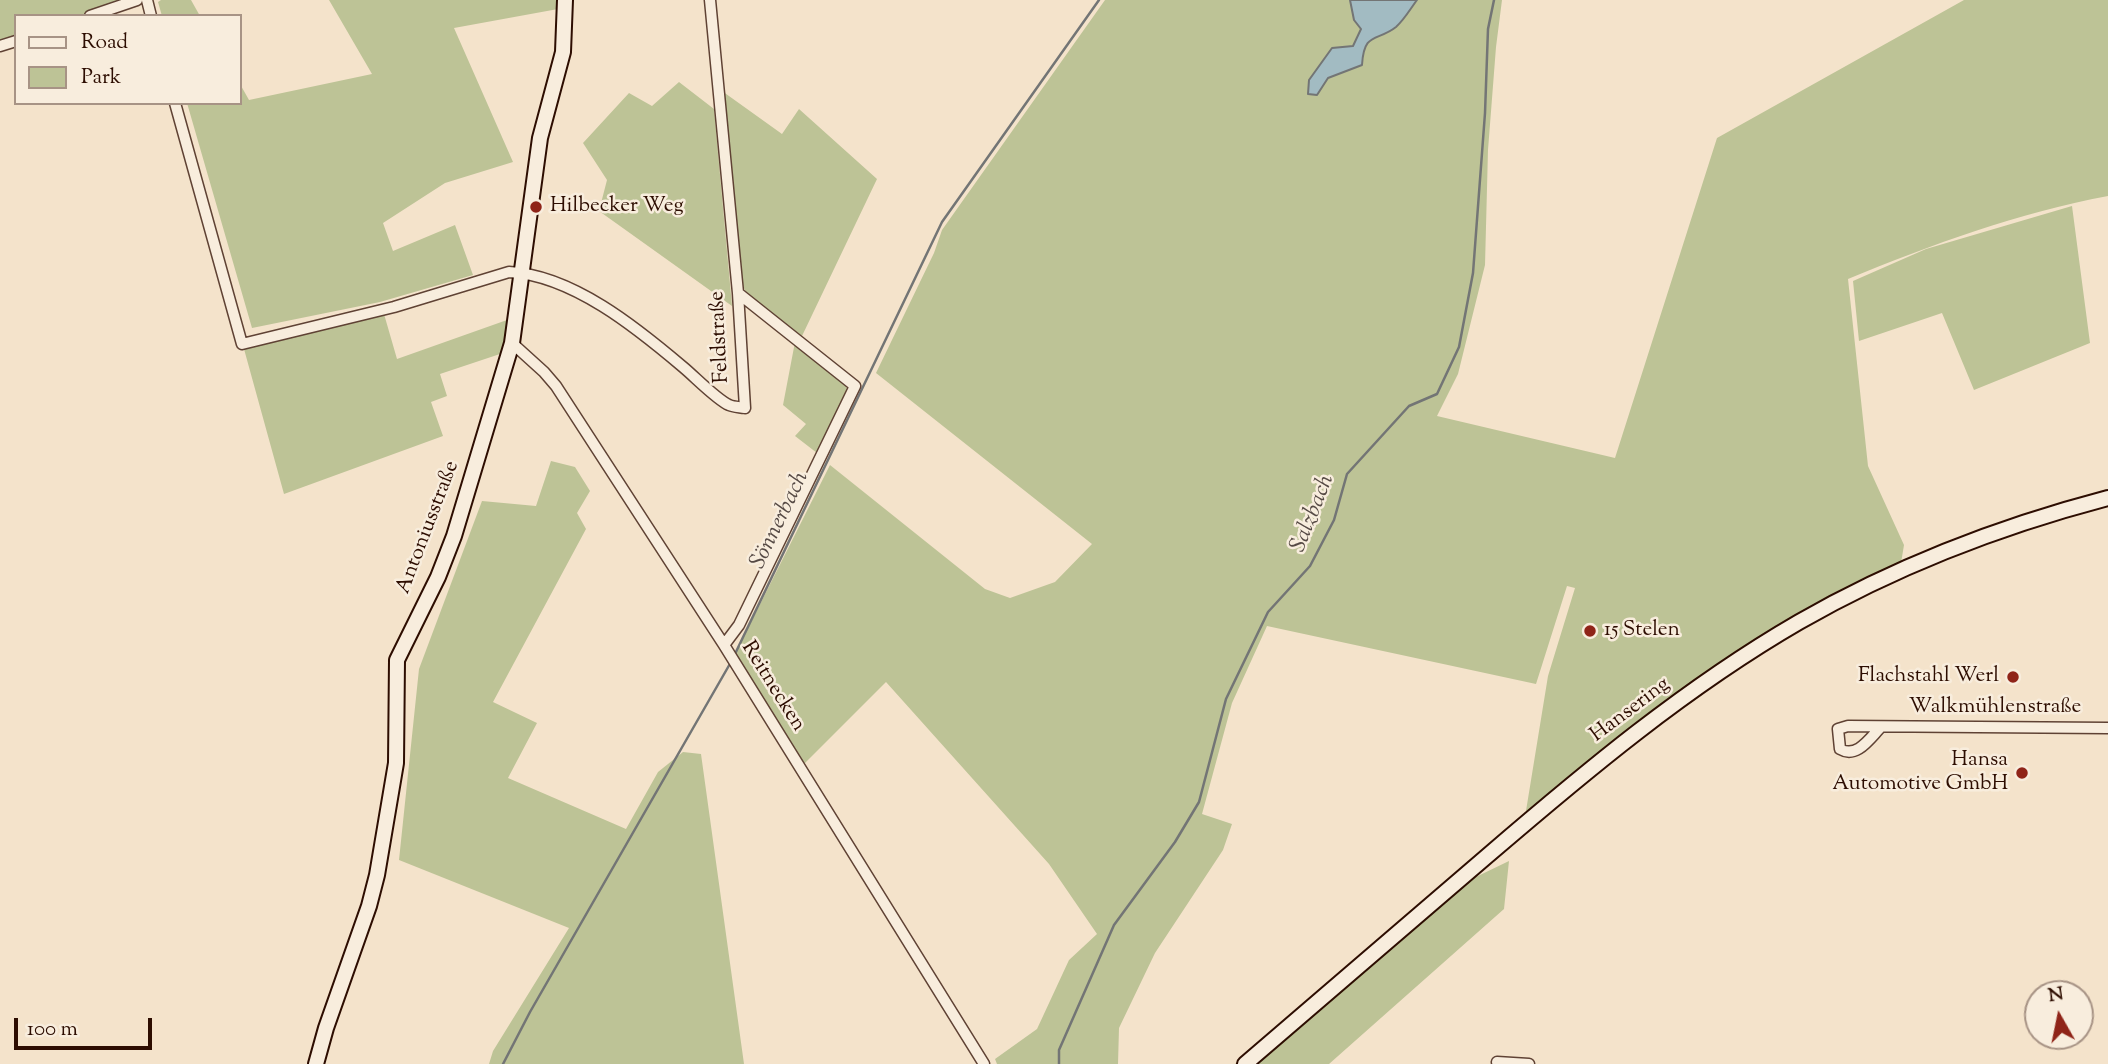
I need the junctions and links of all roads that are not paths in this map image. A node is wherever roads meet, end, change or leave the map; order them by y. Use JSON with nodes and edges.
{"nodes":[{"id":1,"x":137,"y":0,"type":"edge"},
{"id":2,"x":565,"y":0,"type":"edge"},
{"id":3,"x":710,"y":0,"type":"edge"},
{"id":4,"x":96,"y":14,"type":"edge"},
{"id":5,"x":177,"y":105,"type":"edge"},
{"id":6,"x":522,"y":273,"type":"junction"},
{"id":7,"x":738,"y":293,"type":"junction"},
{"id":8,"x":512,"y":343,"type":"junction"},
{"id":9,"x":2108,"y":498,"type":"edge"},
{"id":10,"x":726,"y":649,"type":"junction"},
{"id":11,"x":1881,"y":727,"type":"dead end"},
{"id":12,"x":2108,"y":728,"type":"edge"},
{"id":13,"x":1496,"y":1063,"type":"edge"},
{"id":14,"x":316,"y":1064,"type":"edge"},
{"id":15,"x":984,"y":1064,"type":"edge"},
{"id":16,"x":1245,"y":1064,"type":"edge"},
{"id":17,"x":1530,"y":1064,"type":"edge"}],
"edges":[{"from":1,"to":4,"type":"street"},
{"from":2,"to":6,"type":"street","name":"Antoniusstraße"},
{"from":3,"to":7,"type":"street","name":"Feldstraße"},
{"from":5,"to":6,"type":"street"},
{"from":6,"to":7,"type":"street","name":"Feldstraße"},
{"from":6,"to":8,"type":"street","name":"Antoniusstraße"},
{"from":7,"to":10,"type":"street"},
{"from":8,"to":10,"type":"street","name":"Reitnecken"},
{"from":8,"to":14,"type":"street","name":"Antoniusstraße"},
{"from":9,"to":16,"type":"street","name":"Hansering"},
{"from":10,"to":15,"type":"street","name":"Reitnecken"},
{"from":11,"to":12,"type":"street","name":"Walkmühlenstraße"},
{"from":13,"to":17,"type":"street"}]}
